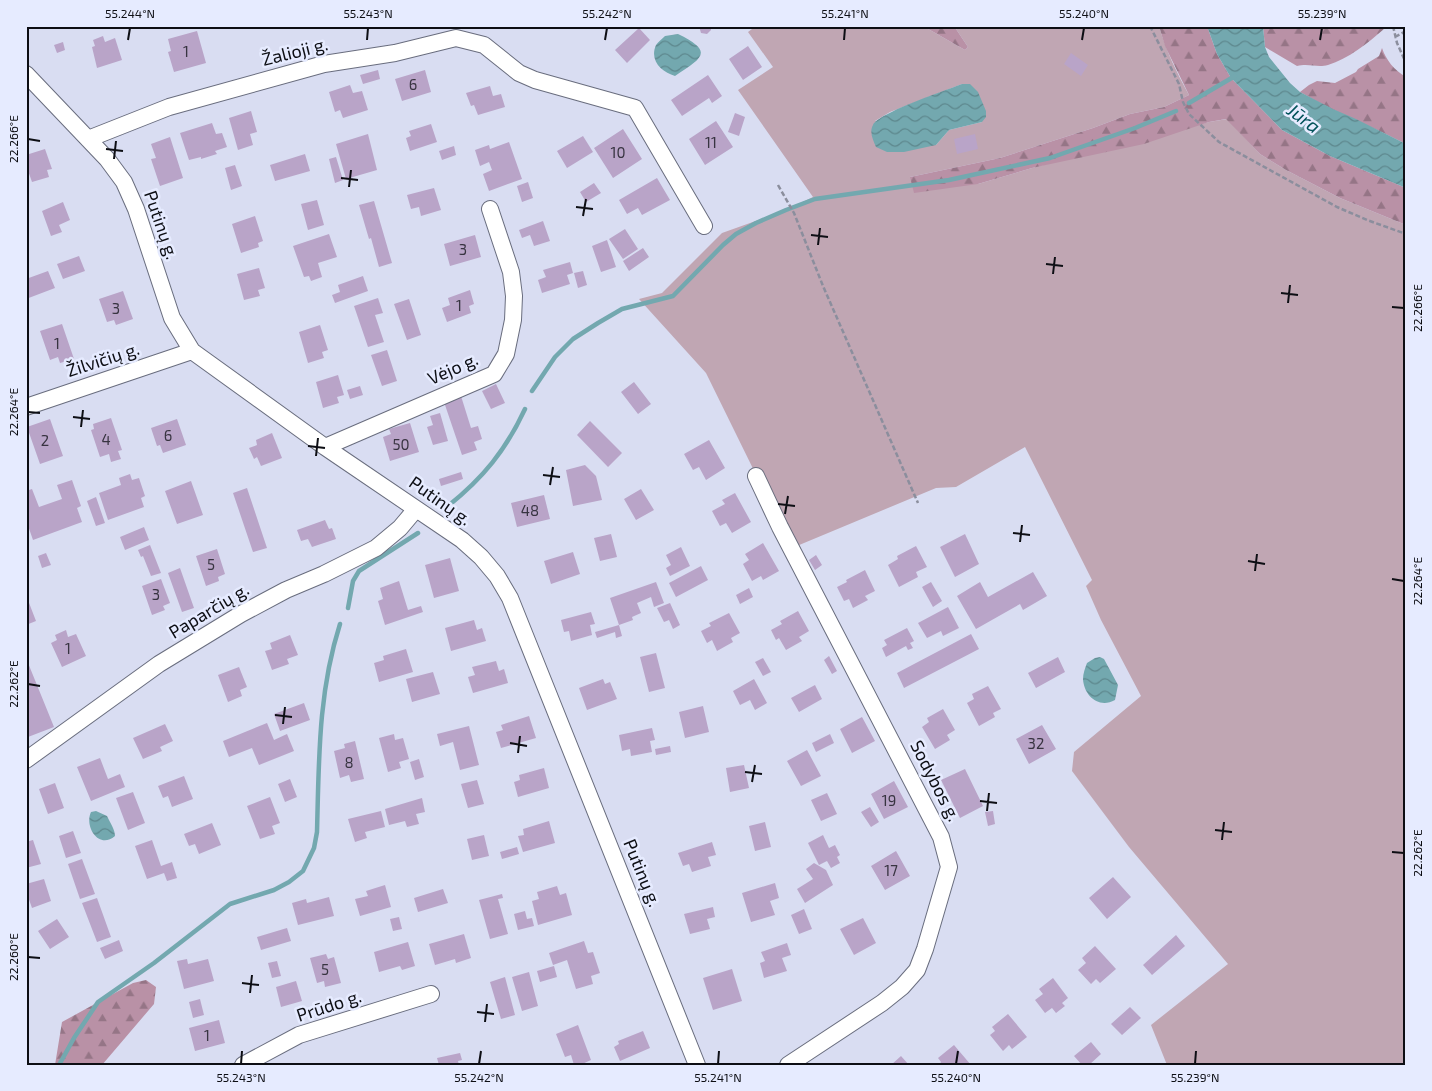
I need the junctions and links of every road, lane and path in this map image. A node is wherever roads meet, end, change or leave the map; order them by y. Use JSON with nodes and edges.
{"nodes":[{"id":1,"x":1150,"y":26,"type":"edge"},
{"id":2,"x":1393,"y":26,"type":"edge"},
{"id":3,"x":1406,"y":31,"type":"edge"},
{"id":4,"x":1395,"y":37,"type":"junction"},
{"id":5,"x":1406,"y":63,"type":"edge"},
{"id":6,"x":26,"y":74,"type":"edge"},
{"id":7,"x":88,"y":139,"type":"junction"},
{"id":8,"x":778,"y":185,"type":"dead end"},
{"id":9,"x":490,"y":208,"type":"dead end"},
{"id":10,"x":704,"y":226,"type":"dead end"},
{"id":11,"x":1406,"y":234,"type":"edge"},
{"id":12,"x":192,"y":351,"type":"junction"},
{"id":13,"x":26,"y":407,"type":"edge"},
{"id":14,"x":325,"y":447,"type":"junction"},
{"id":15,"x":756,"y":476,"type":"dead end"},
{"id":16,"x":918,"y":503,"type":"dead end"},
{"id":17,"x":416,"y":509,"type":"junction"},
{"id":18,"x":26,"y":760,"type":"edge"},
{"id":19,"x":431,"y":994,"type":"dead end"},
{"id":20,"x":243,"y":1065,"type":"edge"},
{"id":21,"x":697,"y":1065,"type":"edge"},
{"id":22,"x":788,"y":1065,"type":"edge"}],
"edges":[{"from":1,"to":11,"type":"path"},
{"from":2,"to":4,"type":"path"},
{"from":3,"to":4,"type":"path"},
{"from":4,"to":5,"type":"path"},
{"from":6,"to":7,"type":"street","name":"Putinų g."},
{"from":7,"to":10,"type":"street","name":"Žalioji g."},
{"from":7,"to":12,"type":"street","name":"Putinų g."},
{"from":8,"to":16,"type":"path"},
{"from":9,"to":14,"type":"street","name":"Vėjo g."},
{"from":12,"to":13,"type":"street","name":"Žilvičių g."},
{"from":12,"to":14,"type":"street","name":"Putinų g."},
{"from":14,"to":17,"type":"street","name":"Putinų g."},
{"from":15,"to":22,"type":"street","name":"Sodybos g."},
{"from":17,"to":18,"type":"street","name":"Paparčių g."},
{"from":17,"to":21,"type":"street","name":"Putinų g."},
{"from":19,"to":20,"type":"street","name":"Prūdo g."}]}
